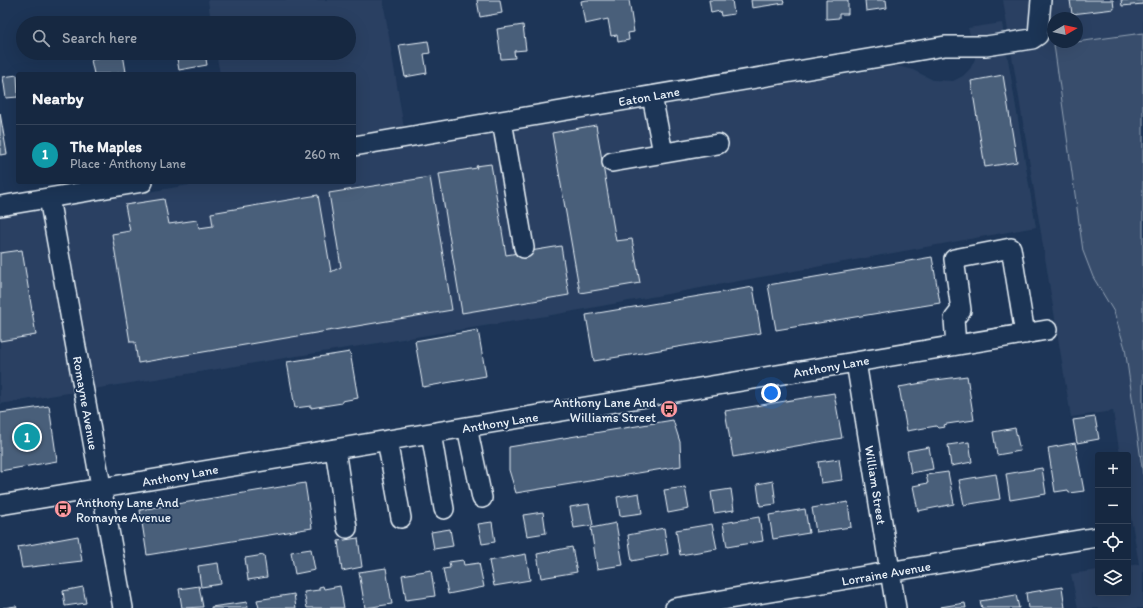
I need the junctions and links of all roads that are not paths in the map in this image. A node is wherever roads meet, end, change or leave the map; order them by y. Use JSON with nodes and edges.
{"nodes":[{"id":1,"x":1041,"y":0,"type":"edge"},
{"id":2,"x":652,"y":96,"type":"junction"},
{"id":3,"x":502,"y":121,"type":"junction"},
{"id":4,"x":718,"y":144,"type":"dead end"},
{"id":5,"x":356,"y":146,"type":"edge"},
{"id":6,"x":663,"y":153,"type":"junction"},
{"id":7,"x":612,"y":162,"type":"dead end"},
{"id":8,"x":131,"y":184,"type":"edge"},
{"id":9,"x":48,"y":198,"type":"junction"},
{"id":10,"x":0,"y":206,"type":"edge"},
{"id":11,"x":524,"y":248,"type":"dead end"},
{"id":12,"x":1047,"y":330,"type":"dead end"},
{"id":13,"x":1025,"y":334,"type":"junction"},
{"id":14,"x":956,"y":345,"type":"junction"},
{"id":15,"x":856,"y":362,"type":"junction"},
{"id":16,"x":467,"y":427,"type":"junction"},
{"id":17,"x":431,"y":433,"type":"junction"},
{"id":18,"x":387,"y":440,"type":"junction"},
{"id":19,"x":335,"y":449,"type":"junction"},
{"id":20,"x":101,"y":488,"type":"junction"},
{"id":21,"x":482,"y":498,"type":"dead end"},
{"id":22,"x":0,"y":505,"type":"edge"},
{"id":23,"x":444,"y":509,"type":"dead end"},
{"id":24,"x":401,"y":518,"type":"dead end"},
{"id":25,"x":347,"y":528,"type":"dead end"},
{"id":26,"x":1095,"y":537,"type":"edge"},
{"id":27,"x":890,"y":572,"type":"junction"},
{"id":28,"x":123,"y":608,"type":"edge"},
{"id":29,"x":674,"y":608,"type":"edge"},
{"id":30,"x":896,"y":608,"type":"edge"}],
"edges":[{"from":1,"to":2,"type":"street","name":"Eaton Lane"},
{"from":2,"to":3,"type":"street","name":"Eaton Lane"},
{"from":2,"to":6,"type":"street"},
{"from":3,"to":5,"type":"street","name":"Eaton Lane"},
{"from":3,"to":11,"type":"street"},
{"from":4,"to":6,"type":"street"},
{"from":6,"to":7,"type":"street"},
{"from":8,"to":9,"type":"street"},
{"from":9,"to":10,"type":"street"},
{"from":9,"to":20,"type":"street","name":"Romayne Avenue"},
{"from":12,"to":13,"type":"street","name":"Anthony Lane"},
{"from":13,"to":14,"type":"street","name":"Anthony Lane"},
{"from":13,"to":14,"type":"street"},
{"from":14,"to":15,"type":"street","name":"Anthony Lane"},
{"from":15,"to":16,"type":"street","name":"Anthony Lane"},
{"from":15,"to":27,"type":"street","name":"William Street"},
{"from":16,"to":17,"type":"street","name":"Anthony Lane"},
{"from":16,"to":21,"type":"street"},
{"from":17,"to":18,"type":"street","name":"Anthony Lane"},
{"from":17,"to":23,"type":"street"},
{"from":18,"to":19,"type":"street","name":"Anthony Lane"},
{"from":18,"to":24,"type":"street"},
{"from":19,"to":20,"type":"street","name":"Anthony Lane"},
{"from":19,"to":25,"type":"street"},
{"from":20,"to":22,"type":"street","name":"Anthony Lane"},
{"from":20,"to":28,"type":"street","name":"Romayne Avenue"},
{"from":26,"to":27,"type":"street","name":"Lorraine Avenue"},
{"from":27,"to":29,"type":"street","name":"Lorraine Avenue"},
{"from":27,"to":30,"type":"street","name":"William Street"}]}
